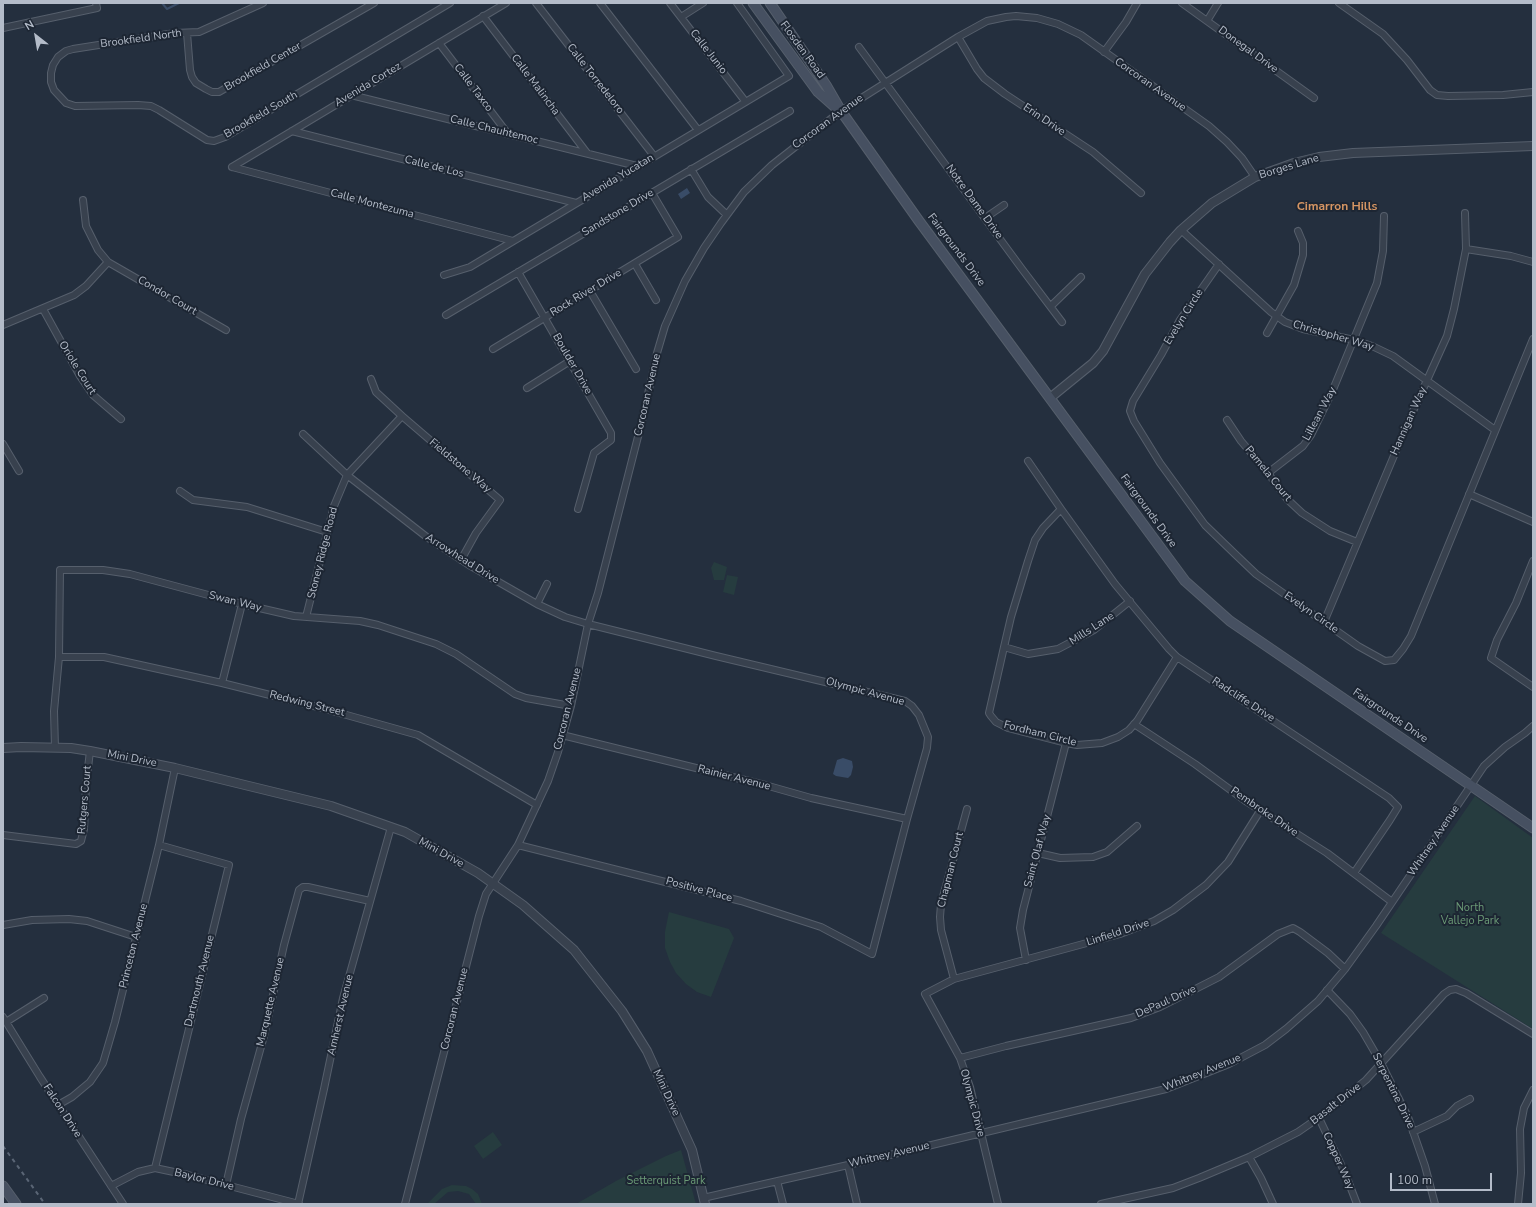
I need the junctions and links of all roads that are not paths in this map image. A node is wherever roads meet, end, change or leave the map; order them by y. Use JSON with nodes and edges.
{"nodes":[{"id":1,"x":263,"y":3,"type":"edge"},
{"id":2,"x":374,"y":3,"type":"edge"},
{"id":3,"x":450,"y":3,"type":"edge"},
{"id":4,"x":506,"y":3,"type":"edge"},
{"id":5,"x":536,"y":3,"type":"edge"},
{"id":6,"x":600,"y":3,"type":"edge"},
{"id":7,"x":670,"y":3,"type":"edge"},
{"id":8,"x":703,"y":3,"type":"edge"},
{"id":9,"x":737,"y":3,"type":"edge"},
{"id":10,"x":753,"y":3,"type":"edge"},
{"id":11,"x":770,"y":3,"type":"edge"},
{"id":12,"x":1137,"y":3,"type":"edge"},
{"id":13,"x":1182,"y":3,"type":"edge"},
{"id":14,"x":1218,"y":3,"type":"edge"},
{"id":15,"x":1339,"y":3,"type":"edge"},
{"id":16,"x":96,"y":5,"type":"edge"},
{"id":17,"x":483,"y":16,"type":"junction"},
{"id":18,"x":680,"y":17,"type":"junction"},
{"id":19,"x":1207,"y":21,"type":"junction"},
{"id":20,"x":3,"y":28,"type":"edge"},
{"id":21,"x":187,"y":32,"type":"junction"},
{"id":22,"x":958,"y":37,"type":"junction"},
{"id":23,"x":439,"y":43,"type":"junction"},
{"id":24,"x":859,"y":47,"type":"dead end"},
{"id":25,"x":1104,"y":52,"type":"junction"},
{"id":26,"x":886,"y":82,"type":"junction"},
{"id":27,"x":826,"y":85,"type":"joint"},
{"id":28,"x":818,"y":92,"type":"joint"},
{"id":29,"x":1533,"y":92,"type":"edge"},
{"id":30,"x":351,"y":94,"type":"junction"},
{"id":31,"x":59,"y":96,"type":"joint"},
{"id":32,"x":1314,"y":98,"type":"dead end"},
{"id":33,"x":746,"y":102,"type":"junction"},
{"id":34,"x":790,"y":111,"type":"dead end"},
{"id":35,"x":840,"y":111,"type":"junction"},
{"id":36,"x":698,"y":130,"type":"junction"},
{"id":37,"x":292,"y":131,"type":"junction"},
{"id":38,"x":508,"y":134,"type":"junction"},
{"id":39,"x":1533,"y":146,"type":"edge"},
{"id":40,"x":587,"y":153,"type":"junction"},
{"id":41,"x":654,"y":156,"type":"junction"},
{"id":42,"x":637,"y":166,"type":"junction"},
{"id":43,"x":232,"y":167,"type":"joint"},
{"id":44,"x":692,"y":169,"type":"junction"},
{"id":45,"x":1255,"y":177,"type":"junction"},
{"id":46,"x":652,"y":193,"type":"junction"},
{"id":47,"x":1141,"y":193,"type":"dead end"},
{"id":48,"x":83,"y":200,"type":"dead end"},
{"id":49,"x":576,"y":204,"type":"junction"},
{"id":50,"x":1004,"y":205,"type":"dead end"},
{"id":51,"x":1465,"y":213,"type":"dead end"},
{"id":52,"x":727,"y":215,"type":"junction"},
{"id":53,"x":1384,"y":216,"type":"dead end"},
{"id":54,"x":985,"y":218,"type":"junction"},
{"id":55,"x":1182,"y":230,"type":"junction"},
{"id":56,"x":1298,"y":231,"type":"dead end"},
{"id":57,"x":513,"y":241,"type":"junction"},
{"id":58,"x":1466,"y":249,"type":"junction"},
{"id":59,"x":108,"y":262,"type":"junction"},
{"id":60,"x":1533,"y":262,"type":"edge"},
{"id":61,"x":635,"y":264,"type":"junction"},
{"id":62,"x":1219,"y":264,"type":"junction"},
{"id":63,"x":518,"y":272,"type":"junction"},
{"id":64,"x":444,"y":275,"type":"dead end"},
{"id":65,"x":1081,"y":277,"type":"dead end"},
{"id":66,"x":590,"y":291,"type":"junction"},
{"id":67,"x":656,"y":300,"type":"dead end"},
{"id":68,"x":1051,"y":306,"type":"junction"},
{"id":69,"x":42,"y":309,"type":"junction"},
{"id":70,"x":446,"y":315,"type":"dead end"},
{"id":71,"x":1276,"y":316,"type":"junction"},
{"id":72,"x":545,"y":318,"type":"junction"},
{"id":73,"x":1062,"y":322,"type":"dead end"},
{"id":74,"x":3,"y":325,"type":"edge"},
{"id":75,"x":226,"y":330,"type":"dead end"},
{"id":76,"x":1267,"y":333,"type":"dead end"},
{"id":77,"x":1533,"y":339,"type":"edge"},
{"id":78,"x":1354,"y":340,"type":"junction"},
{"id":79,"x":493,"y":349,"type":"dead end"},
{"id":80,"x":570,"y":361,"type":"junction"},
{"id":81,"x":636,"y":369,"type":"dead end"},
{"id":82,"x":371,"y":379,"type":"dead end"},
{"id":83,"x":1427,"y":379,"type":"junction"},
{"id":84,"x":527,"y":388,"type":"dead end"},
{"id":85,"x":1050,"y":398,"type":"junction"},
{"id":86,"x":402,"y":416,"type":"junction"},
{"id":87,"x":121,"y":419,"type":"dead end"},
{"id":88,"x":1227,"y":420,"type":"dead end"},
{"id":89,"x":1495,"y":430,"type":"junction"},
{"id":90,"x":303,"y":434,"type":"dead end"},
{"id":91,"x":3,"y":444,"type":"edge"},
{"id":92,"x":1028,"y":461,"type":"dead end"},
{"id":93,"x":19,"y":471,"type":"dead end"},
{"id":94,"x":1268,"y":473,"type":"junction"},
{"id":95,"x":347,"y":475,"type":"junction"},
{"id":96,"x":180,"y":491,"type":"dead end"},
{"id":97,"x":1469,"y":494,"type":"junction"},
{"id":98,"x":578,"y":509,"type":"dead end"},
{"id":99,"x":1061,"y":509,"type":"junction"},
{"id":100,"x":1533,"y":522,"type":"edge"},
{"id":101,"x":327,"y":532,"type":"junction"},
{"id":102,"x":1357,"y":542,"type":"junction"},
{"id":103,"x":461,"y":560,"type":"junction"},
{"id":104,"x":1533,"y":561,"type":"edge"},
{"id":105,"x":547,"y":584,"type":"dead end"},
{"id":106,"x":1130,"y":601,"type":"junction"},
{"id":107,"x":242,"y":604,"type":"junction"},
{"id":108,"x":536,"y":604,"type":"junction"},
{"id":109,"x":306,"y":617,"type":"junction"},
{"id":110,"x":1324,"y":622,"type":"junction"},
{"id":111,"x":588,"y":624,"type":"junction"},
{"id":112,"x":1004,"y":646,"type":"junction"},
{"id":113,"x":59,"y":657,"type":"junction"},
{"id":114,"x":1177,"y":657,"type":"junction"},
{"id":115,"x":222,"y":683,"type":"junction"},
{"id":116,"x":1533,"y":687,"type":"edge"},
{"id":117,"x":570,"y":706,"type":"junction"},
{"id":118,"x":1134,"y":724,"type":"junction"},
{"id":119,"x":1533,"y":726,"type":"edge"},
{"id":120,"x":562,"y":735,"type":"junction"},
{"id":121,"x":1066,"y":743,"type":"junction"},
{"id":122,"x":3,"y":748,"type":"edge"},
{"id":123,"x":55,"y":748,"type":"junction"},
{"id":124,"x":90,"y":751,"type":"junction"},
{"id":125,"x":175,"y":768,"type":"junction"},
{"id":126,"x":1472,"y":785,"type":"junction"},
{"id":127,"x":537,"y":805,"type":"junction"},
{"id":128,"x":967,"y":809,"type":"dead end"},
{"id":129,"x":1260,"y":811,"type":"junction"},
{"id":130,"x":907,"y":820,"type":"junction"},
{"id":131,"x":1137,"y":826,"type":"dead end"},
{"id":132,"x":391,"y":827,"type":"junction"},
{"id":133,"x":1533,"y":828,"type":"edge"},
{"id":134,"x":3,"y":835,"type":"edge"},
{"id":135,"x":159,"y":844,"type":"junction"},
{"id":136,"x":518,"y":845,"type":"junction"},
{"id":137,"x":1038,"y":853,"type":"junction"},
{"id":138,"x":1354,"y":873,"type":"junction"},
{"id":139,"x":493,"y":884,"type":"junction"},
{"id":140,"x":370,"y":901,"type":"junction"},
{"id":141,"x":1392,"y":902,"type":"junction"},
{"id":142,"x":3,"y":925,"type":"edge"},
{"id":143,"x":136,"y":937,"type":"junction"},
{"id":144,"x":872,"y":954,"type":"joint"},
{"id":145,"x":1026,"y":960,"type":"junction"},
{"id":146,"x":1345,"y":969,"type":"junction"},
{"id":147,"x":954,"y":979,"type":"junction"},
{"id":148,"x":1327,"y":990,"type":"junction"},
{"id":149,"x":44,"y":998,"type":"dead end"},
{"id":150,"x":5,"y":1020,"type":"edge"},
{"id":151,"x":1533,"y":1034,"type":"edge"},
{"id":152,"x":960,"y":1058,"type":"junction"},
{"id":153,"x":1382,"y":1063,"type":"junction"},
{"id":154,"x":1533,"y":1090,"type":"edge"},
{"id":155,"x":1470,"y":1099,"type":"dead end"},
{"id":156,"x":58,"y":1105,"type":"junction"},
{"id":157,"x":1319,"y":1118,"type":"junction"},
{"id":158,"x":1413,"y":1132,"type":"junction"},
{"id":159,"x":981,"y":1133,"type":"junction"},
{"id":160,"x":1249,"y":1157,"type":"junction"},
{"id":161,"x":848,"y":1165,"type":"junction"},
{"id":162,"x":155,"y":1168,"type":"junction"},
{"id":163,"x":777,"y":1181,"type":"junction"},
{"id":164,"x":226,"y":1185,"type":"junction"},
{"id":165,"x":3,"y":1186,"type":"edge"},
{"id":166,"x":111,"y":1186,"type":"junction"},
{"id":167,"x":704,"y":1201,"type":"edge"},
{"id":168,"x":16,"y":1204,"type":"edge"},
{"id":169,"x":123,"y":1204,"type":"edge"},
{"id":170,"x":299,"y":1204,"type":"edge"},
{"id":171,"x":405,"y":1204,"type":"edge"},
{"id":172,"x":783,"y":1204,"type":"edge"},
{"id":173,"x":856,"y":1204,"type":"edge"},
{"id":174,"x":998,"y":1204,"type":"edge"},
{"id":175,"x":1102,"y":1204,"type":"edge"},
{"id":176,"x":1272,"y":1204,"type":"edge"},
{"id":177,"x":1357,"y":1204,"type":"edge"},
{"id":178,"x":1435,"y":1204,"type":"edge"},
{"id":179,"x":1518,"y":1204,"type":"edge"}],
"edges":[{"from":1,"to":21,"type":"street","name":"Brookfield North"},
{"from":2,"to":21,"type":"street","name":"Brookfield Center"},
{"from":3,"to":31,"type":"street","name":"Brookfield South"},
{"from":4,"to":17,"type":"street","name":"Avenida Cortez"},
{"from":5,"to":41,"type":"street","name":"Calle Torredeloro"},
{"from":6,"to":36,"type":"street"},
{"from":7,"to":18,"type":"street","name":"Calle Junio"},
{"from":8,"to":18,"type":"street"},
{"from":9,"to":33,"type":"street","name":"Avenida Yucatan"},
{"from":10,"to":28,"type":"main road","name":"Flosden Road"},
{"from":11,"to":27,"type":"main road","name":"Flosden Road"},
{"from":12,"to":25,"type":"street"},
{"from":13,"to":19,"type":"street","name":"Donegal Drive"},
{"from":14,"to":19,"type":"street"},
{"from":15,"to":29,"type":"street"},
{"from":16,"to":20,"type":"street"},
{"from":17,"to":23,"type":"street","name":"Avenida Cortez"},
{"from":17,"to":40,"type":"street","name":"Calle Malincha"},
{"from":18,"to":33,"type":"street","name":"Calle Junio"},
{"from":19,"to":32,"type":"street","name":"Donegal Drive"},
{"from":21,"to":31,"type":"street","name":"Brookfield North"},
{"from":22,"to":25,"type":"street","name":"Corcoran Avenue"},
{"from":22,"to":26,"type":"street","name":"Corcoran Avenue"},
{"from":22,"to":47,"type":"street","name":"Erin Drive"},
{"from":23,"to":30,"type":"street","name":"Avenida Cortez"},
{"from":23,"to":38,"type":"street","name":"Calle Taxco"},
{"from":24,"to":26,"type":"street","name":"Notre Dame Drive"},
{"from":25,"to":45,"type":"street","name":"Corcoran Avenue"},
{"from":26,"to":35,"type":"street","name":"Corcoran Avenue"},
{"from":26,"to":54,"type":"street","name":"Notre Dame Drive"},
{"from":27,"to":35,"type":"main road","name":"Fairgrounds Drive"},
{"from":28,"to":35,"type":"main road","name":"Fairgrounds Drive"},
{"from":30,"to":37,"type":"street","name":"Avenida Cortez"},
{"from":30,"to":38,"type":"street","name":"Calle Chauhtemoc"},
{"from":33,"to":36,"type":"street","name":"Avenida Yucatan"},
{"from":34,"to":44,"type":"street","name":"Sandstone Drive"},
{"from":35,"to":52,"type":"street","name":"Corcoran Avenue"},
{"from":35,"to":85,"type":"main road","name":"Fairgrounds Drive"},
{"from":36,"to":41,"type":"street","name":"Avenida Yucatan"},
{"from":37,"to":43,"type":"street","name":"Avenida Cortez"},
{"from":37,"to":49,"type":"street","name":"Calle de Los"},
{"from":38,"to":40,"type":"street","name":"Calle Chauhtemoc"},
{"from":39,"to":45,"type":"street","name":"Borges Lane"},
{"from":40,"to":42,"type":"street","name":"Calle Chauhtemoc"},
{"from":41,"to":42,"type":"street","name":"Avenida Yucatan"},
{"from":42,"to":49,"type":"street","name":"Avenida Yucatan"},
{"from":43,"to":57,"type":"street","name":"Calle Montezuma"},
{"from":44,"to":46,"type":"street","name":"Sandstone Drive"},
{"from":44,"to":52,"type":"street"},
{"from":45,"to":55,"type":"street","name":"Borges Lane"},
{"from":46,"to":61,"type":"street","name":"Rock River Drive"},
{"from":46,"to":63,"type":"street","name":"Sandstone Drive"},
{"from":48,"to":59,"type":"street"},
{"from":49,"to":57,"type":"street","name":"Avenida Yucatan"},
{"from":50,"to":54,"type":"street"},
{"from":51,"to":58,"type":"street","name":"Hannigan Way"},
{"from":52,"to":111,"type":"street","name":"Corcoran Avenue"},
{"from":53,"to":78,"type":"street","name":"Lillean Way"},
{"from":54,"to":68,"type":"street","name":"Notre Dame Drive"},
{"from":55,"to":62,"type":"street","name":"Christopher Way"},
{"from":55,"to":85,"type":"street","name":"Borges Lane"},
{"from":56,"to":71,"type":"street"},
{"from":57,"to":64,"type":"street","name":"Avenida Yucatan"},
{"from":58,"to":60,"type":"street"},
{"from":58,"to":83,"type":"street","name":"Hannigan Way"},
{"from":59,"to":69,"type":"street"},
{"from":59,"to":75,"type":"street","name":"Condor Court"},
{"from":61,"to":66,"type":"street","name":"Rock River Drive"},
{"from":61,"to":67,"type":"street"},
{"from":62,"to":71,"type":"street","name":"Christopher Way"},
{"from":62,"to":110,"type":"street","name":"Evelyn Circle"},
{"from":63,"to":70,"type":"street","name":"Sandstone Drive"},
{"from":63,"to":72,"type":"street","name":"Boulder Drive"},
{"from":65,"to":68,"type":"street"},
{"from":66,"to":72,"type":"street","name":"Rock River Drive"},
{"from":66,"to":81,"type":"street"},
{"from":68,"to":73,"type":"street","name":"Notre Dame Drive"},
{"from":69,"to":74,"type":"street"},
{"from":69,"to":87,"type":"street","name":"Oriole Court"},
{"from":71,"to":76,"type":"street"},
{"from":71,"to":78,"type":"street","name":"Christopher Way"},
{"from":72,"to":79,"type":"street","name":"Rock River Drive"},
{"from":72,"to":80,"type":"street","name":"Boulder Drive"},
{"from":77,"to":89,"type":"street","name":"Evelyn Circle"},
{"from":78,"to":83,"type":"street","name":"Christopher Way"},
{"from":78,"to":94,"type":"street","name":"Lillean Way"},
{"from":80,"to":84,"type":"street"},
{"from":80,"to":98,"type":"street","name":"Boulder Drive"},
{"from":82,"to":86,"type":"street"},
{"from":83,"to":89,"type":"street","name":"Christopher Way"},
{"from":83,"to":102,"type":"street","name":"Hannigan Way"},
{"from":85,"to":126,"type":"main road","name":"Fairgrounds Drive"},
{"from":86,"to":95,"type":"street","name":"Stoney Ridge Road"},
{"from":86,"to":103,"type":"street","name":"Fieldstone Way"},
{"from":88,"to":94,"type":"street","name":"Pamela Court"},
{"from":89,"to":97,"type":"street","name":"Evelyn Circle"},
{"from":90,"to":95,"type":"street","name":"Arrowhead Drive"},
{"from":91,"to":93,"type":"street"},
{"from":92,"to":99,"type":"street","name":"Radcliffe Drive"},
{"from":94,"to":102,"type":"street","name":"Pamela Court"},
{"from":95,"to":101,"type":"street","name":"Stoney Ridge Road"},
{"from":95,"to":103,"type":"street","name":"Arrowhead Drive"},
{"from":96,"to":101,"type":"street"},
{"from":97,"to":100,"type":"street"},
{"from":97,"to":110,"type":"street","name":"Evelyn Circle"},
{"from":99,"to":106,"type":"street","name":"Radcliffe Drive"},
{"from":99,"to":112,"type":"street","name":"Fordham Circle"},
{"from":101,"to":109,"type":"street","name":"Stoney Ridge Road"},
{"from":102,"to":110,"type":"street","name":"Hannigan Way"},
{"from":103,"to":108,"type":"street","name":"Arrowhead Drive"},
{"from":104,"to":116,"type":"street"},
{"from":105,"to":108,"type":"street"},
{"from":106,"to":112,"type":"street","name":"Mills Lane"},
{"from":106,"to":114,"type":"street","name":"Radcliffe Drive"},
{"from":107,"to":109,"type":"street","name":"Swan Way"},
{"from":107,"to":113,"type":"street","name":"Swan Way"},
{"from":107,"to":115,"type":"street"},
{"from":108,"to":111,"type":"street","name":"Arrowhead Drive"},
{"from":109,"to":117,"type":"street","name":"Swan Way"},
{"from":111,"to":117,"type":"street","name":"Corcoran Avenue"},
{"from":111,"to":130,"type":"street","name":"Olympic Avenue"},
{"from":112,"to":121,"type":"street","name":"Fordham Circle"},
{"from":113,"to":115,"type":"street","name":"Redwing Street"},
{"from":113,"to":123,"type":"street","name":"Swan Way"},
{"from":114,"to":118,"type":"street","name":"Fordham Circle"},
{"from":114,"to":138,"type":"street","name":"Radcliffe Drive"},
{"from":115,"to":127,"type":"street","name":"Redwing Street"},
{"from":117,"to":120,"type":"street","name":"Corcoran Avenue"},
{"from":118,"to":121,"type":"street","name":"Fordham Circle"},
{"from":118,"to":129,"type":"street","name":"Pembroke Drive"},
{"from":119,"to":126,"type":"street","name":"Whitney Avenue"},
{"from":120,"to":127,"type":"street","name":"Corcoran Avenue"},
{"from":120,"to":130,"type":"street","name":"Rainier Avenue"},
{"from":121,"to":137,"type":"street","name":"Saint Olaf Way"},
{"from":122,"to":123,"type":"street","name":"Mini Drive"},
{"from":123,"to":124,"type":"street","name":"Mini Drive"},
{"from":124,"to":125,"type":"street","name":"Mini Drive"},
{"from":124,"to":134,"type":"street","name":"Rutgers Court"},
{"from":125,"to":132,"type":"street","name":"Mini Drive"},
{"from":125,"to":135,"type":"street","name":"Princeton Avenue"},
{"from":126,"to":133,"type":"main road","name":"Fairgrounds Drive"},
{"from":126,"to":141,"type":"street","name":"Whitney Avenue"},
{"from":127,"to":136,"type":"street","name":"Corcoran Avenue"},
{"from":128,"to":147,"type":"street","name":"Chapman Court"},
{"from":129,"to":138,"type":"street","name":"Pembroke Drive"},
{"from":129,"to":145,"type":"street","name":"Linfield Drive"},
{"from":130,"to":144,"type":"street","name":"Olympic Avenue"},
{"from":131,"to":137,"type":"street"},
{"from":132,"to":139,"type":"street","name":"Mini Drive"},
{"from":132,"to":140,"type":"street","name":"Amherst Avenue"},
{"from":135,"to":143,"type":"street","name":"Princeton Avenue"},
{"from":135,"to":162,"type":"street","name":"Dartmouth Avenue"},
{"from":136,"to":139,"type":"street","name":"Corcoran Avenue"},
{"from":136,"to":144,"type":"street","name":"Positive Place"},
{"from":137,"to":145,"type":"street","name":"Saint Olaf Way"},
{"from":138,"to":141,"type":"street","name":"Pembroke Drive"},
{"from":139,"to":167,"type":"street","name":"Mini Drive"},
{"from":139,"to":171,"type":"street","name":"Corcoran Avenue"},
{"from":140,"to":164,"type":"street","name":"Marquette Avenue"},
{"from":140,"to":170,"type":"street","name":"Amherst Avenue"},
{"from":141,"to":146,"type":"street","name":"Whitney Avenue"},
{"from":142,"to":143,"type":"street"},
{"from":143,"to":156,"type":"street","name":"Princeton Avenue"},
{"from":145,"to":147,"type":"street","name":"Linfield Drive"},
{"from":146,"to":148,"type":"street","name":"Whitney Avenue"},
{"from":146,"to":152,"type":"street","name":"DePaul Drive"},
{"from":147,"to":152,"type":"street","name":"Olympic Drive"},
{"from":148,"to":153,"type":"street","name":"Serpentine Drive"},
{"from":148,"to":159,"type":"street","name":"Whitney Avenue"},
{"from":149,"to":150,"type":"street"},
{"from":150,"to":156,"type":"street","name":"Falcon Drive"},
{"from":151,"to":153,"type":"street","name":"Basalt Drive"},
{"from":152,"to":159,"type":"street","name":"Olympic Drive"},
{"from":153,"to":157,"type":"street","name":"Basalt Drive"},
{"from":153,"to":158,"type":"street","name":"Serpentine Drive"},
{"from":154,"to":179,"type":"street"},
{"from":155,"to":158,"type":"street"},
{"from":156,"to":166,"type":"street","name":"Falcon Drive"},
{"from":157,"to":160,"type":"street","name":"Basalt Drive"},
{"from":157,"to":177,"type":"street","name":"Copper Way"},
{"from":158,"to":178,"type":"street","name":"Serpentine Drive"},
{"from":159,"to":161,"type":"street","name":"Whitney Avenue"},
{"from":159,"to":174,"type":"street","name":"Olympic Drive"},
{"from":160,"to":175,"type":"street","name":"Basalt Drive"},
{"from":160,"to":176,"type":"street"},
{"from":161,"to":163,"type":"street","name":"Whitney Avenue"},
{"from":161,"to":173,"type":"street"},
{"from":162,"to":164,"type":"street","name":"Baylor Drive"},
{"from":162,"to":166,"type":"street","name":"Baylor Drive"},
{"from":163,"to":167,"type":"street","name":"Whitney Avenue"},
{"from":163,"to":172,"type":"street"},
{"from":164,"to":170,"type":"street","name":"Baylor Drive"},
{"from":165,"to":168,"type":"main road"},
{"from":166,"to":169,"type":"street","name":"Falcon Drive"}]}
